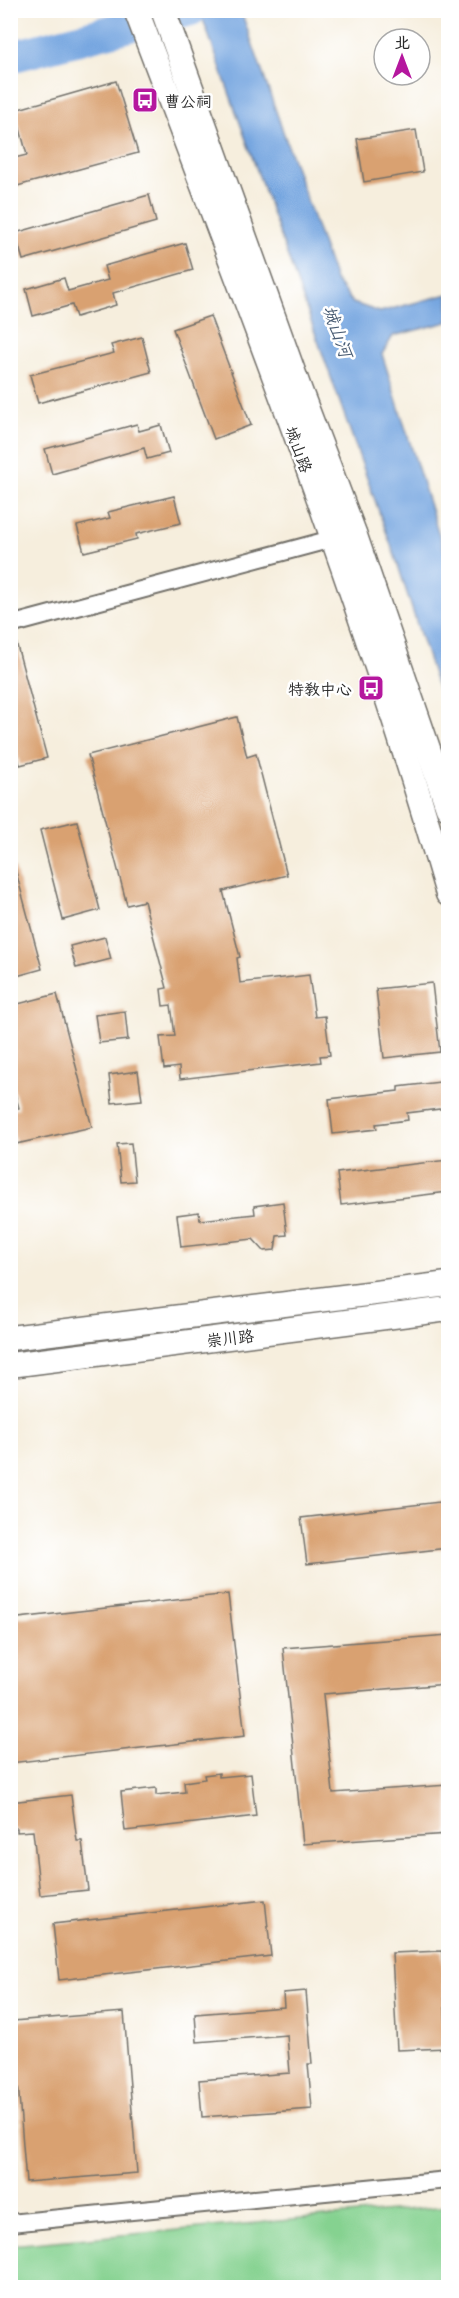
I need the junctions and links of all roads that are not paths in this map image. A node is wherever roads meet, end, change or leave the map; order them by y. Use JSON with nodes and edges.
{"nodes":[{"id":1,"x":136,"y":10,"type":"edge"},
{"id":2,"x":163,"y":10,"type":"edge"},
{"id":3,"x":344,"y":536,"type":"junction"},
{"id":4,"x":10,"y":625,"type":"edge"},
{"id":5,"x":448,"y":807,"type":"edge"},
{"id":6,"x":448,"y":894,"type":"edge"},
{"id":7,"x":448,"y":1284,"type":"edge"},
{"id":8,"x":448,"y":1309,"type":"edge"},
{"id":9,"x":11,"y":1337,"type":"edge"},
{"id":10,"x":10,"y":1365,"type":"edge"},
{"id":11,"x":448,"y":2180,"type":"edge"},
{"id":12,"x":10,"y":2223,"type":"edge"}],
"edges":[{"from":1,"to":3,"type":"main road","name":"城山路"},
{"from":2,"to":3,"type":"main road","name":"城山路"},
{"from":3,"to":4,"type":"street"},
{"from":3,"to":5,"type":"main road","name":"城山路"},
{"from":3,"to":6,"type":"main road","name":"城山路"},
{"from":7,"to":9,"type":"main road","name":"崇川路"},
{"from":8,"to":10,"type":"main road","name":"崇川路"},
{"from":11,"to":12,"type":"street"}]}
